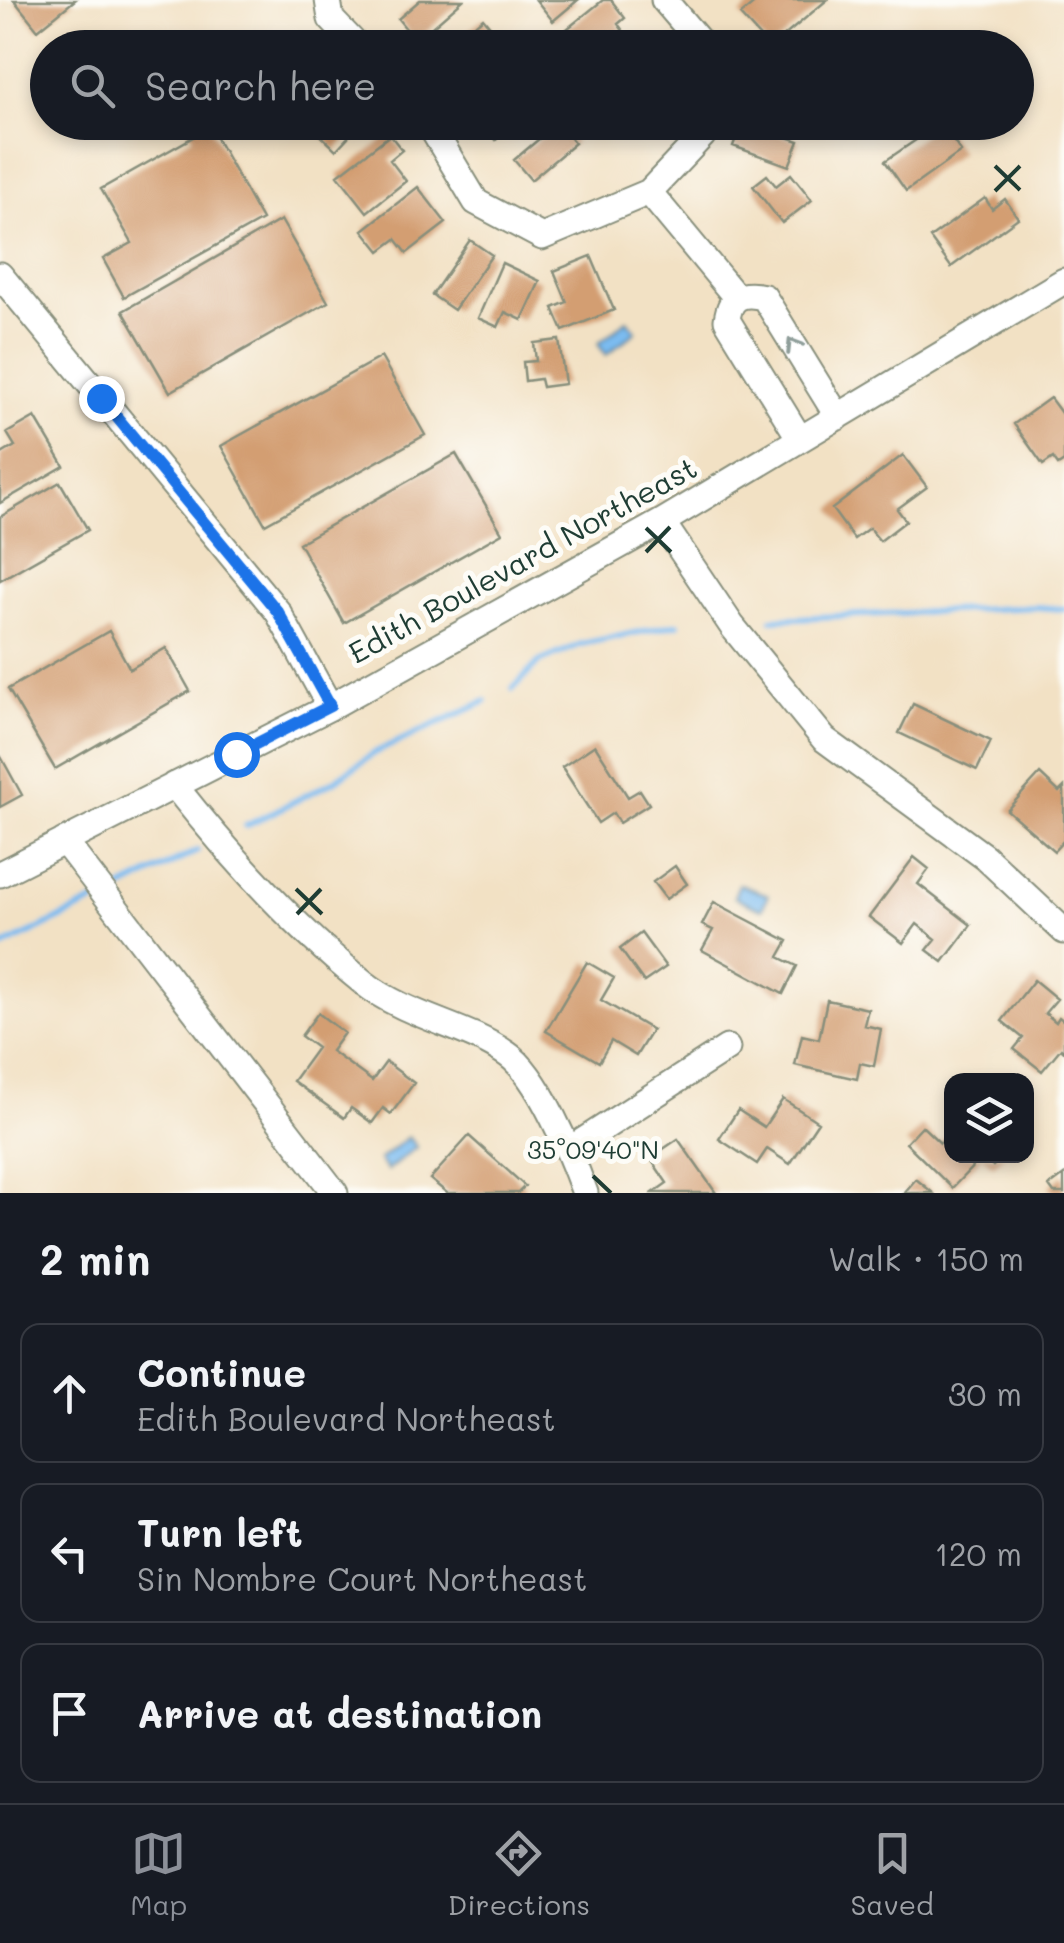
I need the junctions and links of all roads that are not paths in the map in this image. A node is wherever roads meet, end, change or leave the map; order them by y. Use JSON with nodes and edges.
{"nodes":[{"id":1,"x":328,"y":0,"type":"edge"},
{"id":2,"x":664,"y":0,"type":"edge"},
{"id":3,"x":342,"y":30,"type":"edge"},
{"id":4,"x":690,"y":30,"type":"edge"},
{"id":5,"x":439,"y":140,"type":"edge"},
{"id":6,"x":699,"y":140,"type":"edge"},
{"id":7,"x":649,"y":192,"type":"junction"},
{"id":8,"x":0,"y":275,"type":"edge"},
{"id":9,"x":1064,"y":281,"type":"edge"},
{"id":10,"x":736,"y":297,"type":"junction"},
{"id":11,"x":838,"y":417,"type":"junction"},
{"id":12,"x":800,"y":438,"type":"junction"},
{"id":13,"x":662,"y":522,"type":"junction"},
{"id":14,"x":330,"y":706,"type":"junction"},
{"id":15,"x":174,"y":785,"type":"junction"},
{"id":16,"x":64,"y":842,"type":"junction"},
{"id":17,"x":0,"y":874,"type":"edge"},
{"id":18,"x":1064,"y":931,"type":"edge"},
{"id":19,"x":727,"y":1048,"type":"dead end"},
{"id":20,"x":569,"y":1150,"type":"junction"},
{"id":21,"x":335,"y":1193,"type":"edge"},
{"id":22,"x":585,"y":1193,"type":"edge"}],
"edges":[{"from":1,"to":3,"type":"street"},
{"from":2,"to":4,"type":"street"},
{"from":5,"to":7,"type":"street"},
{"from":6,"to":7,"type":"street"},
{"from":7,"to":10,"type":"street"},
{"from":8,"to":14,"type":"street"},
{"from":9,"to":11,"type":"street","name":"Edith Boulevard Northeast"},
{"from":11,"to":10,"type":"street","one_way":true},
{"from":10,"to":12,"type":"street"},
{"from":11,"to":12,"type":"street","name":"Edith Boulevard Northeast"},
{"from":12,"to":13,"type":"street","name":"Edith Boulevard Northeast"},
{"from":13,"to":14,"type":"street","name":"Edith Boulevard Northeast"},
{"from":13,"to":18,"type":"street"},
{"from":14,"to":15,"type":"street","name":"Edith Boulevard Northeast"},
{"from":15,"to":16,"type":"street","name":"Edith Boulevard Northeast"},
{"from":15,"to":20,"type":"street"},
{"from":16,"to":17,"type":"street","name":"Edith Boulevard Northeast"},
{"from":16,"to":21,"type":"street"},
{"from":19,"to":20,"type":"street"},
{"from":20,"to":22,"type":"street"}]}
